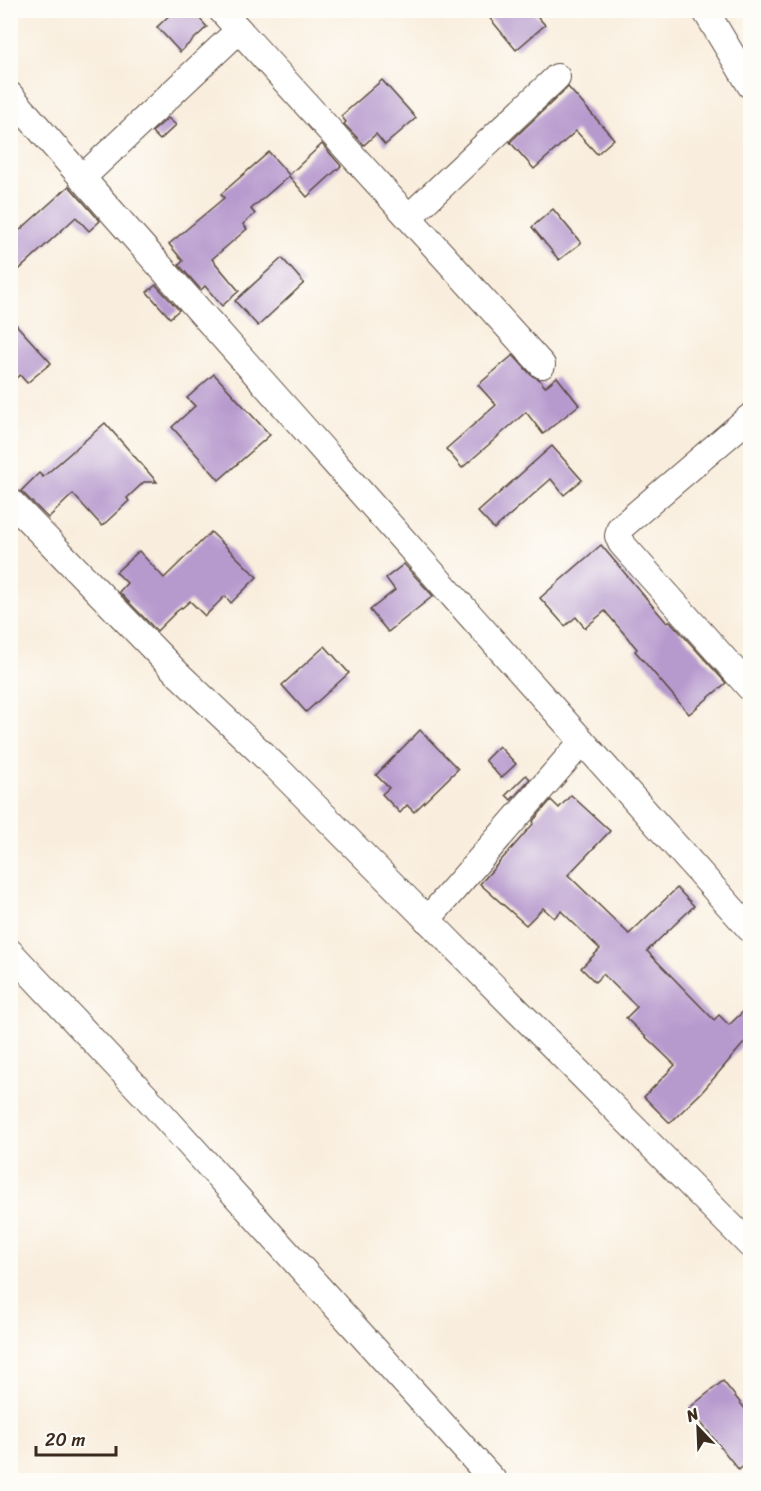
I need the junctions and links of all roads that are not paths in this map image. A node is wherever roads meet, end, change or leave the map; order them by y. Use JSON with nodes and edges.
{"nodes":[{"id":1,"x":221,"y":10,"type":"edge"},
{"id":2,"x":705,"y":10,"type":"edge"},
{"id":3,"x":238,"y":30,"type":"junction"},
{"id":4,"x":557,"y":77,"type":"dead end"},
{"id":5,"x":750,"y":85,"type":"edge"},
{"id":6,"x":10,"y":95,"type":"edge"},
{"id":7,"x":82,"y":178,"type":"junction"},
{"id":8,"x":409,"y":217,"type":"junction"},
{"id":9,"x":542,"y":364,"type":"dead end"},
{"id":10,"x":750,"y":417,"type":"edge"},
{"id":11,"x":10,"y":501,"type":"edge"},
{"id":12,"x":750,"y":688,"type":"edge"},
{"id":13,"x":581,"y":743,"type":"junction"},
{"id":14,"x":428,"y":920,"type":"junction"},
{"id":15,"x":750,"y":929,"type":"edge"},
{"id":16,"x":10,"y":952,"type":"edge"},
{"id":17,"x":750,"y":1245,"type":"edge"},
{"id":18,"x":493,"y":1480,"type":"edge"}],
"edges":[{"from":1,"to":3,"type":"street"},
{"from":2,"to":5,"type":"street"},
{"from":3,"to":7,"type":"street"},
{"from":3,"to":8,"type":"street"},
{"from":4,"to":8,"type":"street"},
{"from":6,"to":7,"type":"street"},
{"from":7,"to":13,"type":"street"},
{"from":8,"to":9,"type":"street"},
{"from":10,"to":12,"type":"street"},
{"from":11,"to":14,"type":"street"},
{"from":13,"to":14,"type":"street"},
{"from":13,"to":15,"type":"street"},
{"from":14,"to":17,"type":"street"},
{"from":16,"to":18,"type":"street"}]}
